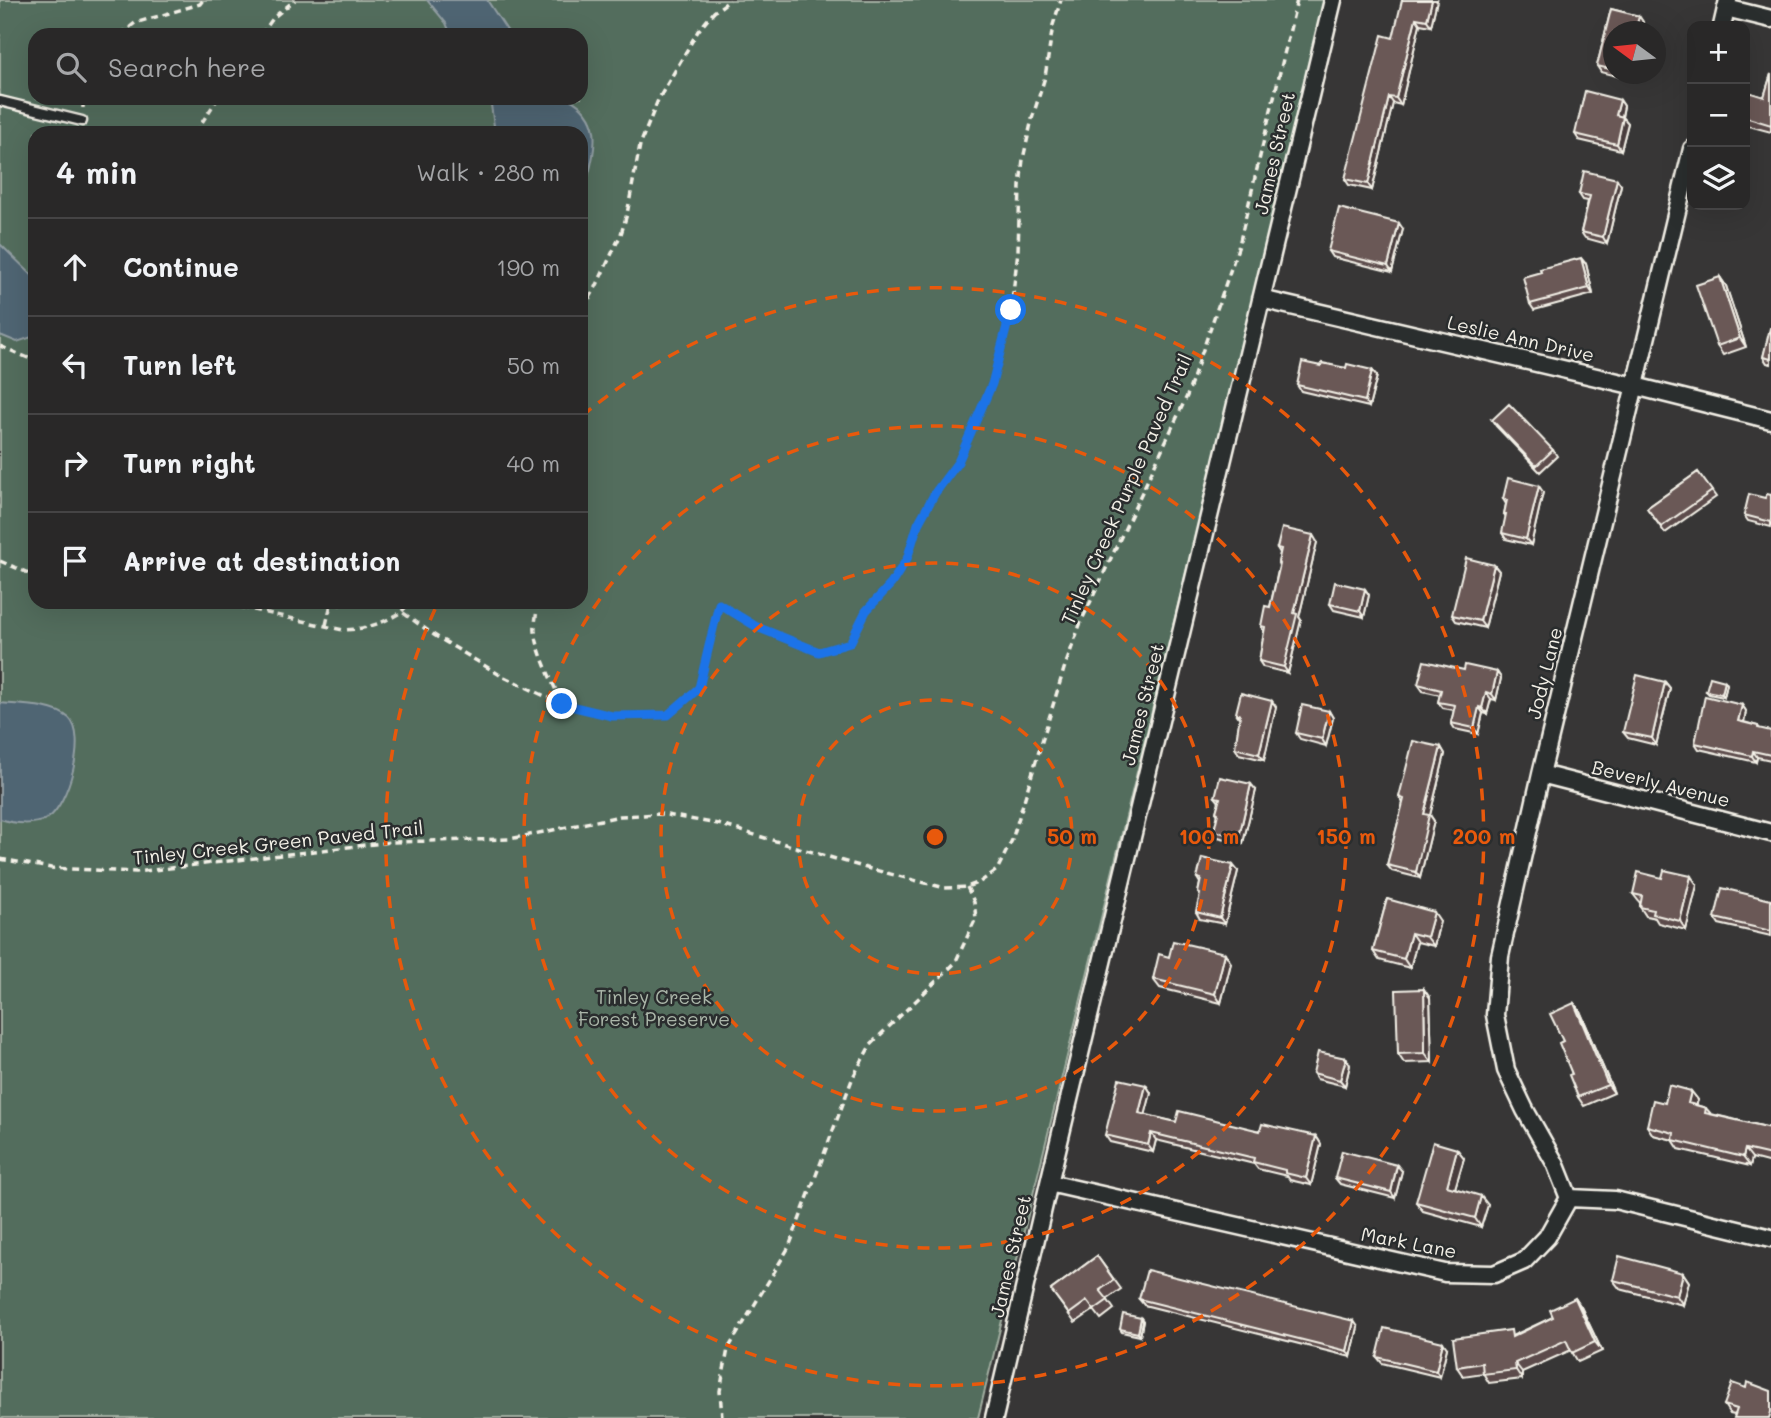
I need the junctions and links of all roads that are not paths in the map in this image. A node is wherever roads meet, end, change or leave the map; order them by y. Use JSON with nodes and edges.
{"nodes":[{"id":1,"x":1332,"y":0,"type":"edge"},
{"id":2,"x":1727,"y":4,"type":"edge"},
{"id":3,"x":1771,"y":19,"type":"edge"},
{"id":4,"x":0,"y":102,"type":"edge"},
{"id":5,"x":82,"y":121,"type":"dead end"},
{"id":6,"x":1687,"y":170,"type":"edge"},
{"id":7,"x":1261,"y":299,"type":"junction"},
{"id":8,"x":1635,"y":386,"type":"junction"},
{"id":9,"x":1771,"y":420,"type":"edge"},
{"id":10,"x":1541,"y":774,"type":"junction"},
{"id":11,"x":1771,"y":833,"type":"edge"},
{"id":12,"x":1049,"y":1183,"type":"junction"},
{"id":13,"x":1569,"y":1198,"type":"junction"},
{"id":14,"x":1771,"y":1238,"type":"edge"},
{"id":15,"x":994,"y":1418,"type":"edge"}],
"edges":[{"from":1,"to":7,"type":"street","name":"James Street"},
{"from":2,"to":3,"type":"street"},
{"from":4,"to":5,"type":"lane"},
{"from":6,"to":8,"type":"street","name":"Jody Lane"},
{"from":7,"to":8,"type":"street","name":"Leslie Ann Drive"},
{"from":7,"to":12,"type":"street","name":"James Street"},
{"from":8,"to":9,"type":"street","name":"Leslie Ann Drive"},
{"from":8,"to":10,"type":"street","name":"Jody Lane"},
{"from":10,"to":11,"type":"street","name":"Beverly Avenue"},
{"from":10,"to":13,"type":"street","name":"Jody Lane"},
{"from":12,"to":13,"type":"street","name":"Mark Lane"},
{"from":12,"to":15,"type":"street","name":"James Street"},
{"from":13,"to":14,"type":"street"}]}
